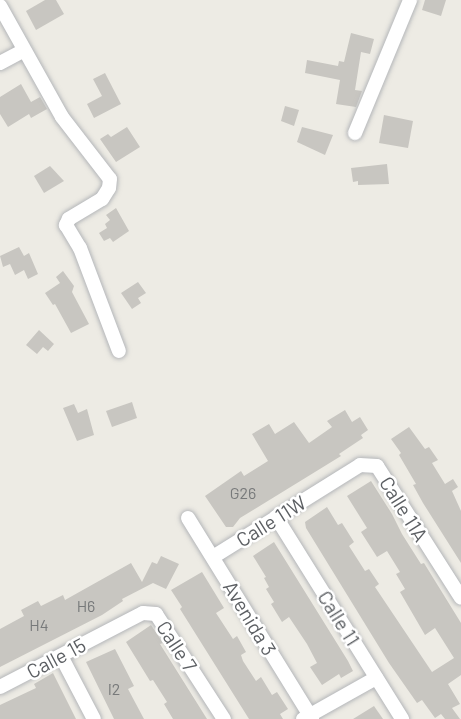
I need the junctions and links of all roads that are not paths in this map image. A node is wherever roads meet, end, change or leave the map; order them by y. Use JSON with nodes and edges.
{"nodes":[{"id":1,"x":410,"y":0,"type":"edge"},
{"id":2,"x":0,"y":6,"type":"edge"},
{"id":3,"x":24,"y":50,"type":"junction"},
{"id":4,"x":0,"y":63,"type":"edge"},
{"id":5,"x":355,"y":134,"type":"dead end"},
{"id":6,"x":119,"y":351,"type":"dead end"},
{"id":7,"x":328,"y":485,"type":"joint"},
{"id":8,"x":276,"y":517,"type":"junction"},
{"id":9,"x":188,"y":518,"type":"dead end"},
{"id":10,"x":213,"y":556,"type":"junction"},
{"id":11,"x":461,"y":598,"type":"edge"},
{"id":12,"x":112,"y":629,"type":"joint"},
{"id":13,"x":61,"y":656,"type":"junction"},
{"id":14,"x":376,"y":678,"type":"junction"},
{"id":15,"x":0,"y":687,"type":"edge"},
{"id":16,"x":308,"y":717,"type":"edge"},
{"id":17,"x":94,"y":719,"type":"edge"},
{"id":18,"x":224,"y":719,"type":"edge"},
{"id":19,"x":402,"y":719,"type":"edge"}],
"edges":[{"from":1,"to":5,"type":"street"},
{"from":2,"to":3,"type":"street"},
{"from":3,"to":4,"type":"street"},
{"from":3,"to":6,"type":"street"},
{"from":7,"to":8,"type":"street","name":"Calle 11W"},
{"from":7,"to":11,"type":"street","name":"Calle 11A"},
{"from":8,"to":10,"type":"street","name":"Calle 11W"},
{"from":8,"to":14,"type":"street","name":"Calle 11"},
{"from":9,"to":10,"type":"street","name":"Avenida 3"},
{"from":10,"to":16,"type":"street","name":"Avenida 3"},
{"from":12,"to":13,"type":"street","name":"Calle 15"},
{"from":12,"to":18,"type":"street","name":"Calle 7"},
{"from":13,"to":15,"type":"street","name":"Calle 15"},
{"from":13,"to":17,"type":"street"},
{"from":14,"to":16,"type":"street"},
{"from":14,"to":19,"type":"street","name":"Calle 11"}]}
